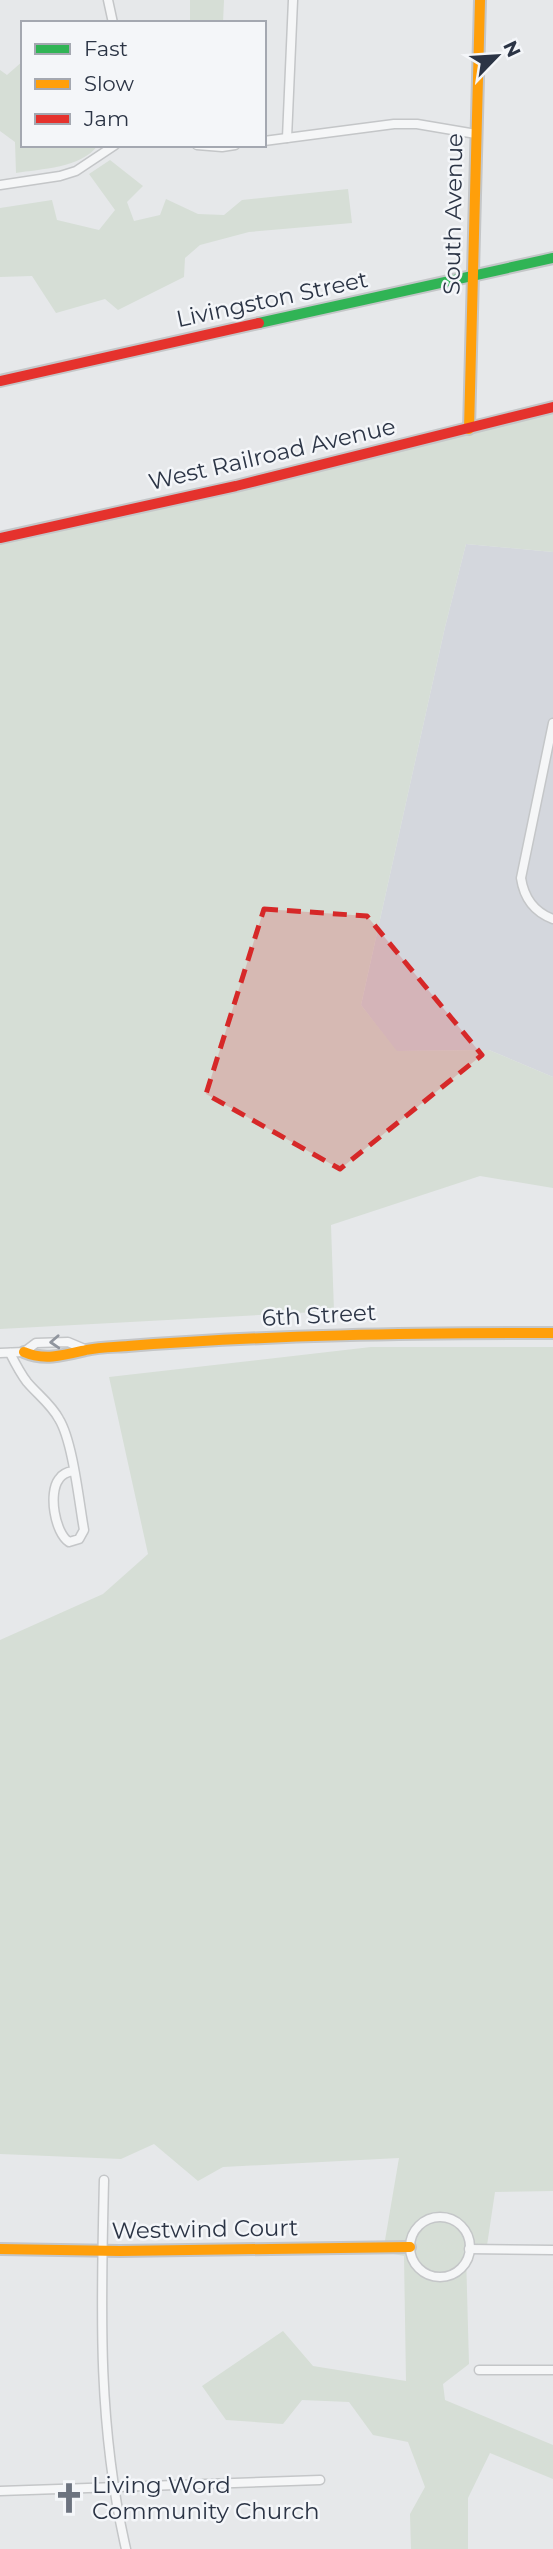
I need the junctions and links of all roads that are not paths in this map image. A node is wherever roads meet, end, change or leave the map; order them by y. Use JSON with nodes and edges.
{"nodes":[{"id":1,"x":108,"y":0,"type":"edge"},
{"id":2,"x":293,"y":0,"type":"edge"},
{"id":3,"x":480,"y":0,"type":"edge"},
{"id":4,"x":113,"y":21,"type":"edge"},
{"id":5,"x":476,"y":134,"type":"junction"},
{"id":6,"x":287,"y":138,"type":"junction"},
{"id":7,"x":266,"y":141,"type":"edge"},
{"id":8,"x":112,"y":147,"type":"edge"},
{"id":9,"x":0,"y":185,"type":"edge"},
{"id":10,"x":553,"y":258,"type":"edge"},
{"id":11,"x":473,"y":276,"type":"junction"},
{"id":12,"x":0,"y":381,"type":"edge"},
{"id":13,"x":553,"y":407,"type":"edge"},
{"id":14,"x":469,"y":429,"type":"junction"},
{"id":15,"x":0,"y":538,"type":"edge"},
{"id":16,"x":553,"y":723,"type":"edge"},
{"id":17,"x":553,"y":919,"type":"edge"},
{"id":18,"x":553,"y":1334,"type":"edge"},
{"id":19,"x":24,"y":1352,"type":"joint"},
{"id":20,"x":0,"y":1353,"type":"edge"},
{"id":21,"x":10,"y":1353,"type":"junction"},
{"id":22,"x":73,"y":1471,"type":"junction"},
{"id":23,"x":104,"y":2180,"type":"dead end"},
{"id":24,"x":410,"y":2247,"type":"junction"},
{"id":25,"x":0,"y":2249,"type":"edge"},
{"id":26,"x":469,"y":2249,"type":"junction"},
{"id":27,"x":553,"y":2249,"type":"edge"},
{"id":28,"x":102,"y":2251,"type":"junction"},
{"id":29,"x":479,"y":2370,"type":"dead end"},
{"id":30,"x":553,"y":2370,"type":"edge"},
{"id":31,"x":320,"y":2480,"type":"dead end"},
{"id":32,"x":113,"y":2486,"type":"junction"},
{"id":33,"x":0,"y":2491,"type":"edge"},
{"id":34,"x":125,"y":2549,"type":"edge"}],
"edges":[{"from":1,"to":4,"type":"street"},
{"from":2,"to":6,"type":"street"},
{"from":3,"to":5,"type":"street","name":"South Avenue"},
{"from":5,"to":6,"type":"street"},
{"from":5,"to":11,"type":"street","name":"South Avenue"},
{"from":6,"to":7,"type":"street"},
{"from":8,"to":9,"type":"street"},
{"from":10,"to":11,"type":"street","name":"Livingston Street"},
{"from":11,"to":12,"type":"street","name":"Livingston Street"},
{"from":11,"to":14,"type":"street","name":"South Avenue"},
{"from":13,"to":14,"type":"street","name":"West Railroad Avenue"},
{"from":14,"to":15,"type":"street","name":"West Railroad Avenue"},
{"from":16,"to":17,"type":"street"},
{"from":18,"to":19,"type":"street","name":"6th Street"},
{"from":19,"to":21,"type":"street","name":"6th Street"},
{"from":20,"to":21,"type":"street","name":"6th Street"},
{"from":21,"to":22,"type":"street"},
{"from":22,"to":22,"type":"street"},
{"from":23,"to":28,"type":"street"},
{"from":24,"to":26,"type":"street"},
{"from":24,"to":26,"type":"street"},
{"from":24,"to":28,"type":"street","name":"Westwind Court"},
{"from":25,"to":28,"type":"street","name":"Westwind Court"},
{"from":26,"to":27,"type":"street"},
{"from":28,"to":32,"type":"street"},
{"from":29,"to":30,"type":"street"},
{"from":31,"to":32,"type":"street"},
{"from":32,"to":33,"type":"street"},
{"from":32,"to":34,"type":"street"}]}
